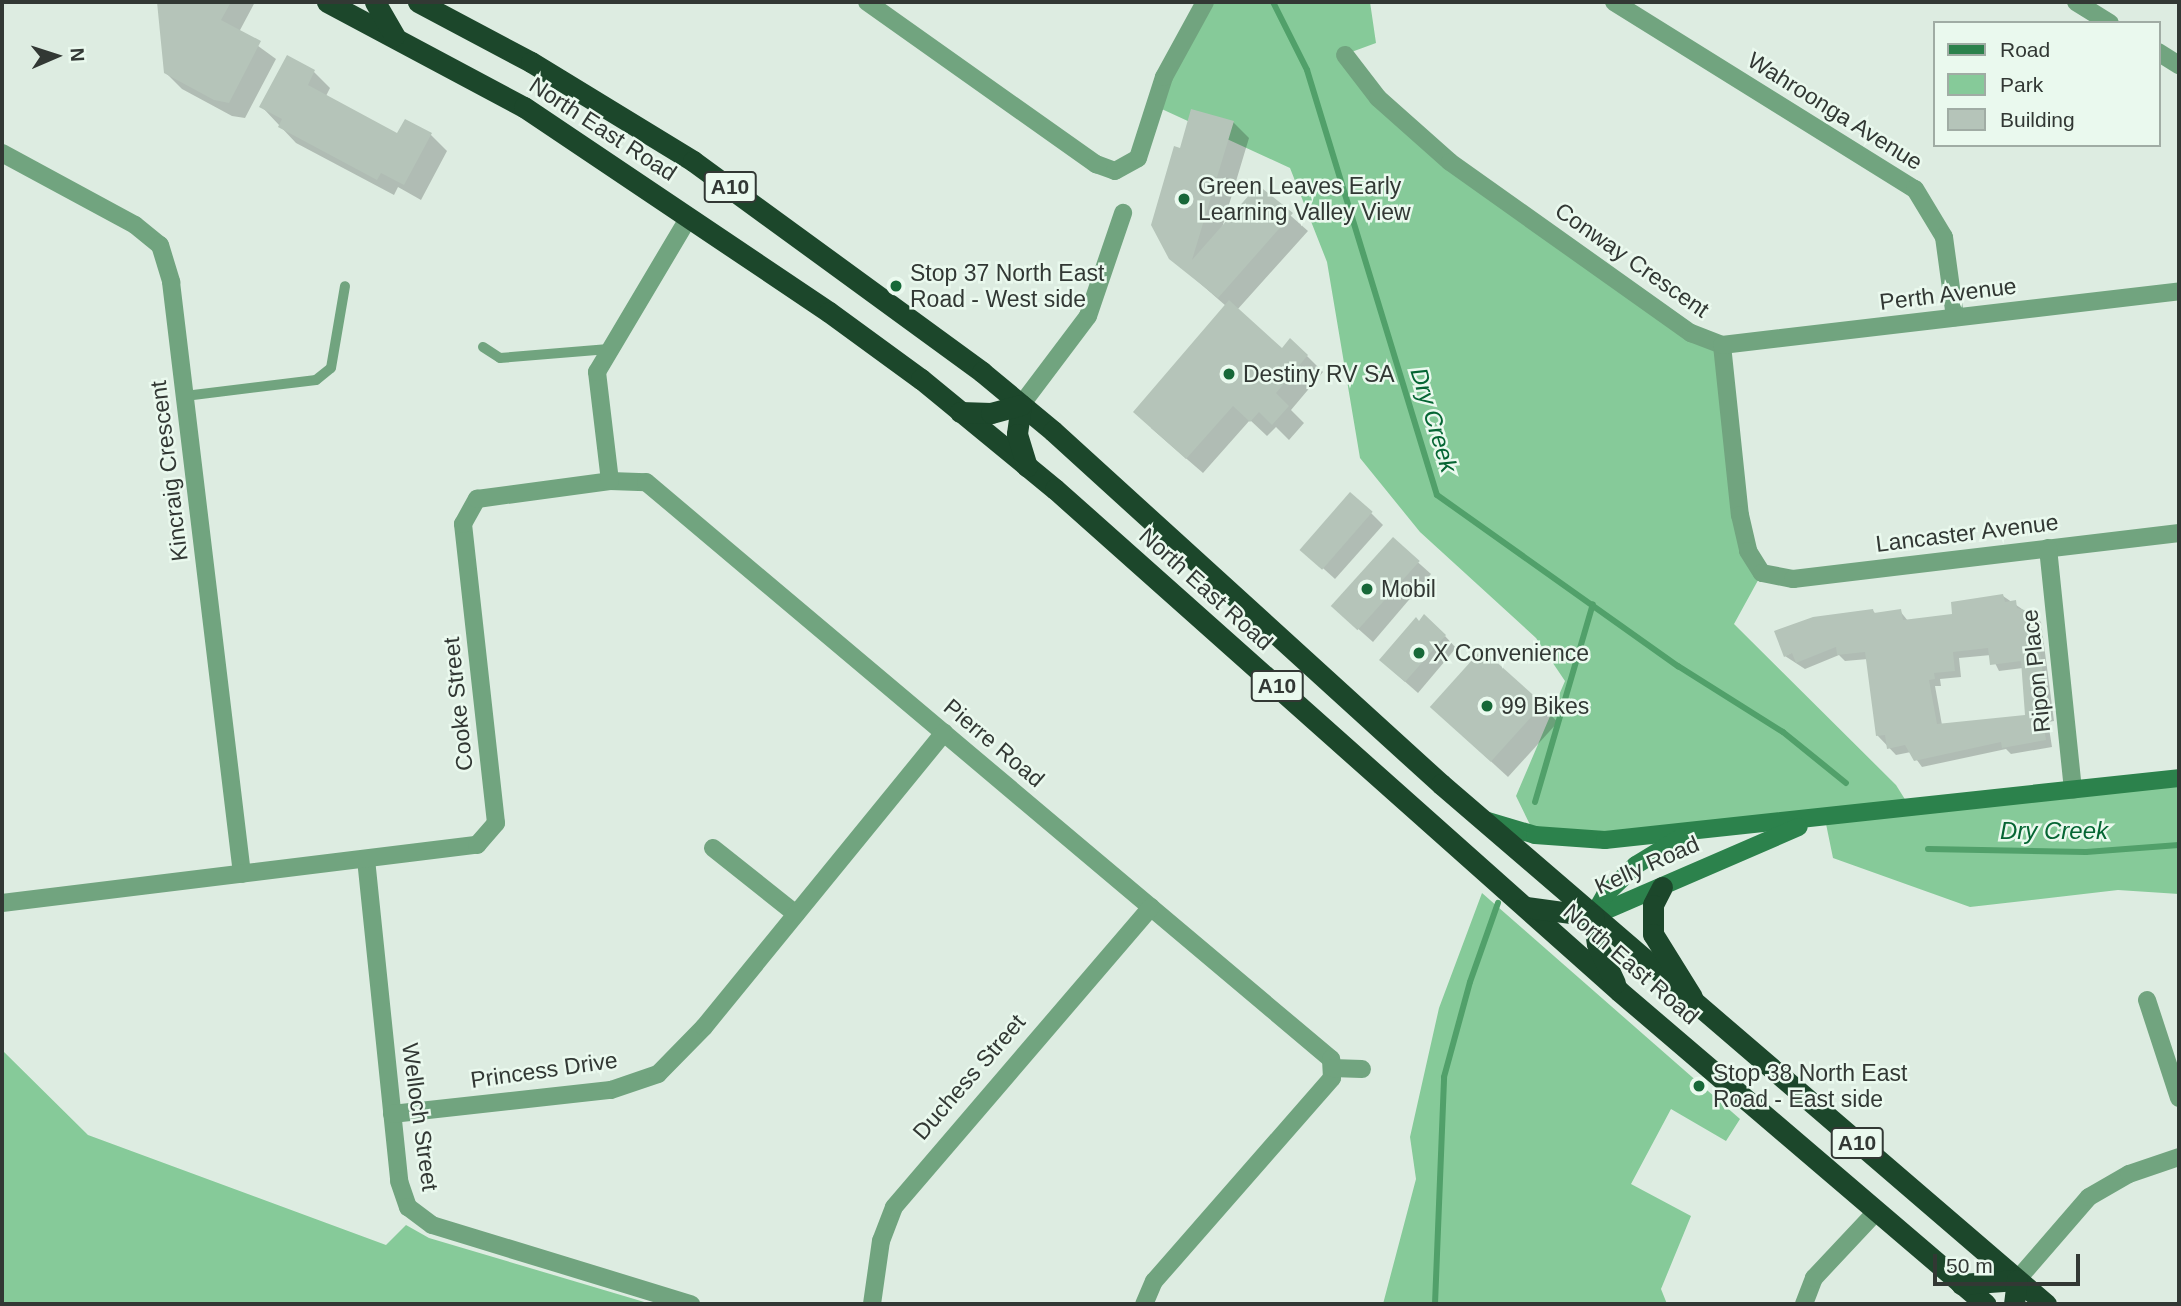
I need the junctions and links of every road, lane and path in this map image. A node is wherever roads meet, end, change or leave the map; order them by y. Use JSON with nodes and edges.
{"nodes":[{"id":1,"x":327,"y":2,"type":"edge"},
{"id":2,"x":375,"y":2,"type":"edge"},
{"id":3,"x":418,"y":2,"type":"edge"},
{"id":4,"x":867,"y":2,"type":"edge"},
{"id":5,"x":1205,"y":2,"type":"edge"},
{"id":6,"x":1614,"y":2,"type":"edge"},
{"id":7,"x":2076,"y":2,"type":"edge"},
{"id":8,"x":2104,"y":13,"type":"edge"},
{"id":9,"x":396,"y":38,"type":"junction"},
{"id":10,"x":2160,"y":53,"type":"edge"},
{"id":11,"x":1345,"y":55,"type":"dead end"},
{"id":12,"x":2179,"y":65,"type":"edge"},
{"id":13,"x":2,"y":153,"type":"edge"},
{"id":14,"x":1123,"y":213,"type":"dead end"},
{"id":15,"x":688,"y":217,"type":"junction"},
{"id":16,"x":345,"y":286,"type":"dead end"},
{"id":17,"x":2179,"y":291,"type":"edge"},
{"id":18,"x":1955,"y":317,"type":"junction"},
{"id":19,"x":1722,"y":345,"type":"junction"},
{"id":20,"x":483,"y":347,"type":"dead end"},
{"id":21,"x":609,"y":349,"type":"junction"},
{"id":22,"x":185,"y":396,"type":"junction"},
{"id":23,"x":1021,"y":405,"type":"junction"},
{"id":24,"x":960,"y":412,"type":"junction"},
{"id":25,"x":1027,"y":467,"type":"junction"},
{"id":26,"x":610,"y":481,"type":"junction"},
{"id":27,"x":2179,"y":533,"type":"edge"},
{"id":28,"x":2048,"y":548,"type":"junction"},
{"id":29,"x":1762,"y":573,"type":"joint"},
{"id":30,"x":944,"y":733,"type":"junction"},
{"id":31,"x":2179,"y":778,"type":"edge"},
{"id":32,"x":2073,"y":790,"type":"junction"},
{"id":33,"x":1484,"y":820,"type":"junction"},
{"id":34,"x":1811,"y":821,"type":"junction"},
{"id":35,"x":1700,"y":831,"type":"junction"},
{"id":36,"x":713,"y":848,"type":"dead end"},
{"id":37,"x":366,"y":859,"type":"junction"},
{"id":38,"x":242,"y":874,"type":"junction"},
{"id":39,"x":1662,"y":887,"type":"junction"},
{"id":40,"x":2,"y":903,"type":"edge"},
{"id":41,"x":1151,"y":907,"type":"junction"},
{"id":42,"x":1525,"y":907,"type":"junction"},
{"id":43,"x":796,"y":914,"type":"junction"},
{"id":44,"x":1594,"y":916,"type":"junction"},
{"id":45,"x":1619,"y":991,"type":"junction"},
{"id":46,"x":2147,"y":1000,"type":"dead end"},
{"id":47,"x":1696,"y":1007,"type":"junction"},
{"id":48,"x":1332,"y":1068,"type":"junction"},
{"id":49,"x":1362,"y":1069,"type":"dead end"},
{"id":50,"x":2179,"y":1098,"type":"edge"},
{"id":51,"x":392,"y":1114,"type":"junction"},
{"id":52,"x":2179,"y":1157,"type":"edge"},
{"id":53,"x":1877,"y":1211,"type":"junction"},
{"id":54,"x":2017,"y":1280,"type":"junction"},
{"id":55,"x":1961,"y":1284,"type":"junction"},
{"id":56,"x":691,"y":1304,"type":"edge"},
{"id":57,"x":872,"y":1304,"type":"edge"},
{"id":58,"x":1144,"y":1304,"type":"edge"},
{"id":59,"x":1804,"y":1304,"type":"edge"},
{"id":60,"x":1985,"y":1304,"type":"edge"},
{"id":61,"x":2014,"y":1304,"type":"edge"},
{"id":62,"x":2046,"y":1304,"type":"edge"}],
"edges":[{"from":1,"to":9,"type":"highway","name":"North East Road","number":"A10"},
{"from":2,"to":9,"type":"highway"},
{"from":3,"to":23,"type":"highway","name":"North East Road","number":"A10"},
{"from":4,"to":5,"type":"street"},
{"from":6,"to":18,"type":"street","name":"Wahroonga Avenue"},
{"from":7,"to":8,"type":"street"},
{"from":9,"to":15,"type":"highway","name":"North East Road","number":"A10"},
{"from":10,"to":12,"type":"street"},
{"from":11,"to":19,"type":"street","name":"Conway Crescent"},
{"from":13,"to":22,"type":"street","name":"Kincraig Crescent"},
{"from":14,"to":23,"type":"street"},
{"from":15,"to":21,"type":"street"},
{"from":15,"to":24,"type":"highway","name":"North East Road","number":"A10"},
{"from":16,"to":22,"type":"lane"},
{"from":17,"to":18,"type":"street","name":"Perth Avenue"},
{"from":18,"to":19,"type":"street","name":"Perth Avenue"},
{"from":19,"to":29,"type":"street","name":"Conway Crescent"},
{"from":20,"to":21,"type":"lane"},
{"from":21,"to":26,"type":"street"},
{"from":22,"to":38,"type":"street","name":"Kincraig Crescent"},
{"from":23,"to":24,"type":"highway"},
{"from":23,"to":25,"type":"highway"},
{"from":23,"to":33,"type":"highway","name":"North East Road","number":"A10"},
{"from":24,"to":25,"type":"highway","name":"North East Road","number":"A10"},
{"from":25,"to":42,"type":"highway","name":"North East Road","number":"A10"},
{"from":26,"to":30,"type":"street","name":"Pierre Road"},
{"from":26,"to":37,"type":"street","name":"Cooke Street"},
{"from":27,"to":28,"type":"street","name":"Lancaster Avenue"},
{"from":28,"to":29,"type":"street","name":"Lancaster Avenue"},
{"from":28,"to":32,"type":"street","name":"Ripon Place"},
{"from":30,"to":41,"type":"street","name":"Pierre Road"},
{"from":30,"to":43,"type":"street","name":"Princess Drive"},
{"from":31,"to":32,"type":"street","name":"Kelly Road"},
{"from":32,"to":34,"type":"street","name":"Kelly Road"},
{"from":33,"to":35,"type":"street","name":"Kelly Road"},
{"from":33,"to":44,"type":"highway","name":"North East Road","number":"A10"},
{"from":34,"to":35,"type":"street","name":"Kelly Road"},
{"from":34,"to":39,"type":"street","name":"Kelly Road"},
{"from":35,"to":44,"type":"street","name":"Kelly Road"},
{"from":36,"to":43,"type":"street"},
{"from":37,"to":38,"type":"street","name":"Cooke Street"},
{"from":37,"to":51,"type":"street","name":"Welloch Street"},
{"from":38,"to":40,"type":"street","name":"Cooke Street"},
{"from":39,"to":44,"type":"street","name":"Kelly Road"},
{"from":39,"to":47,"type":"highway"},
{"from":41,"to":48,"type":"street","name":"Pierre Road"},
{"from":41,"to":57,"type":"street","name":"Duchess Street"},
{"from":42,"to":44,"type":"highway"},
{"from":42,"to":45,"type":"highway","name":"North East Road","number":"A10"},
{"from":43,"to":51,"type":"street","name":"Princess Drive"},
{"from":44,"to":45,"type":"highway"},
{"from":44,"to":47,"type":"highway","name":"North East Road","number":"A10"},
{"from":45,"to":53,"type":"highway","name":"North East Road","number":"A10"},
{"from":46,"to":50,"type":"street"},
{"from":47,"to":54,"type":"highway","name":"North East Road","number":"A10"},
{"from":48,"to":49,"type":"street"},
{"from":48,"to":58,"type":"street"},
{"from":51,"to":56,"type":"street","name":"Welloch Street"},
{"from":52,"to":54,"type":"street"},
{"from":53,"to":55,"type":"highway","name":"North East Road","number":"A10"},
{"from":53,"to":59,"type":"street"},
{"from":54,"to":55,"type":"highway"},
{"from":54,"to":61,"type":"highway"},
{"from":54,"to":62,"type":"highway","name":"North East Road","number":"A10"},
{"from":55,"to":60,"type":"highway","name":"North East Road","number":"A10"}]}
